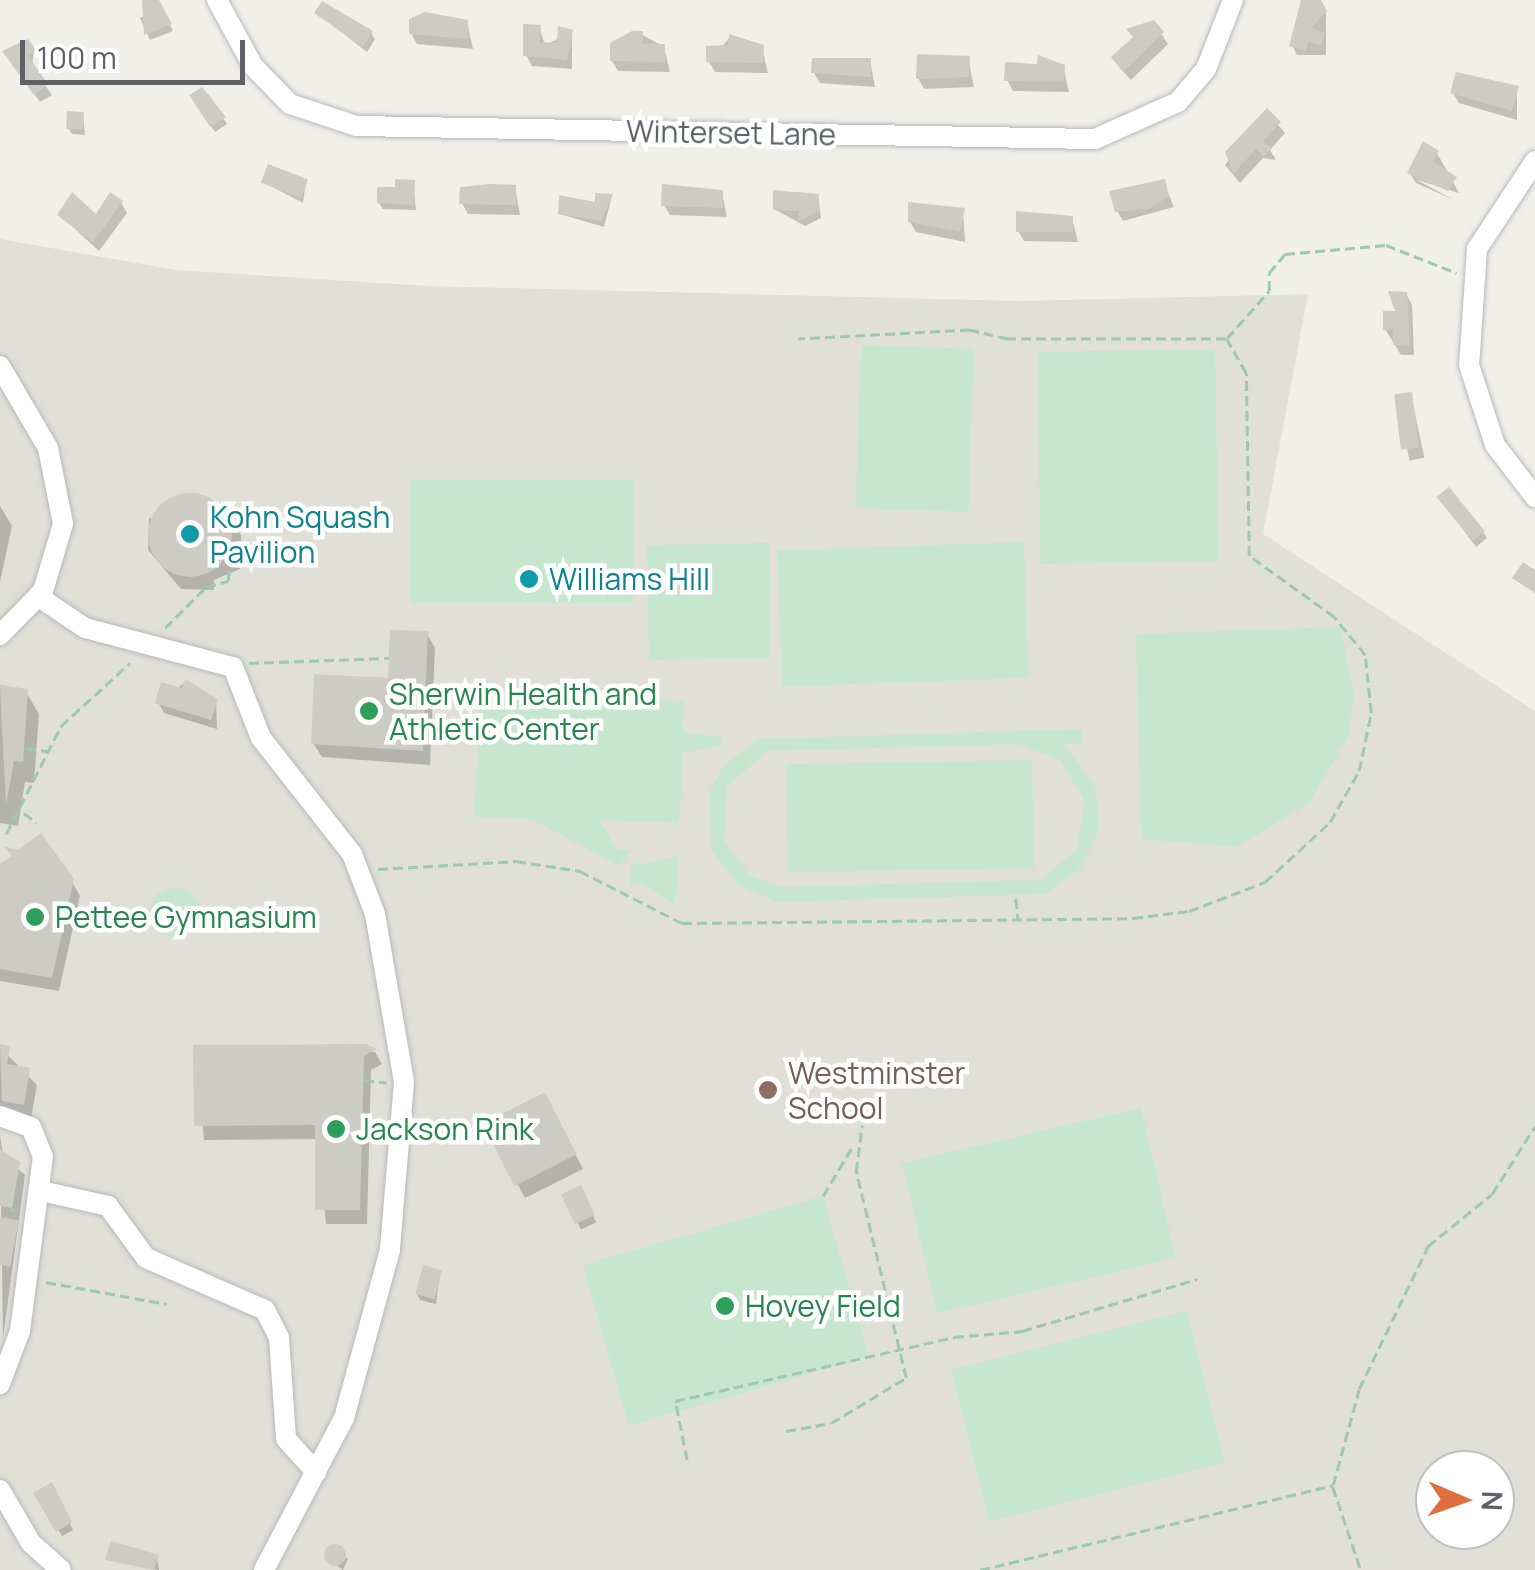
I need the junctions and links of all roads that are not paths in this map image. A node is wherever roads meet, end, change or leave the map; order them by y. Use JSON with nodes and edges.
{"nodes":[{"id":1,"x":216,"y":0,"type":"edge"},
{"id":2,"x":1234,"y":0,"type":"edge"},
{"id":3,"x":1535,"y":162,"type":"edge"},
{"id":4,"x":0,"y":366,"type":"edge"},
{"id":5,"x":1535,"y":496,"type":"edge"},
{"id":6,"x":39,"y":598,"type":"junction"},
{"id":7,"x":0,"y":635,"type":"edge"},
{"id":8,"x":0,"y":1116,"type":"edge"},
{"id":9,"x":41,"y":1191,"type":"junction"},
{"id":10,"x":0,"y":1384,"type":"edge"},
{"id":11,"x":316,"y":1472,"type":"junction"},
{"id":12,"x":0,"y":1490,"type":"edge"},
{"id":13,"x":61,"y":1570,"type":"edge"},
{"id":14,"x":264,"y":1570,"type":"edge"}],
"edges":[{"from":1,"to":2,"type":"street","name":"Winterset Lane"},
{"from":3,"to":5,"type":"street"},
{"from":4,"to":6,"type":"street"},
{"from":6,"to":7,"type":"street"},
{"from":6,"to":11,"type":"street"},
{"from":8,"to":9,"type":"street"},
{"from":9,"to":10,"type":"street"},
{"from":9,"to":11,"type":"street"},
{"from":11,"to":14,"type":"street"},
{"from":12,"to":13,"type":"street"}]}
